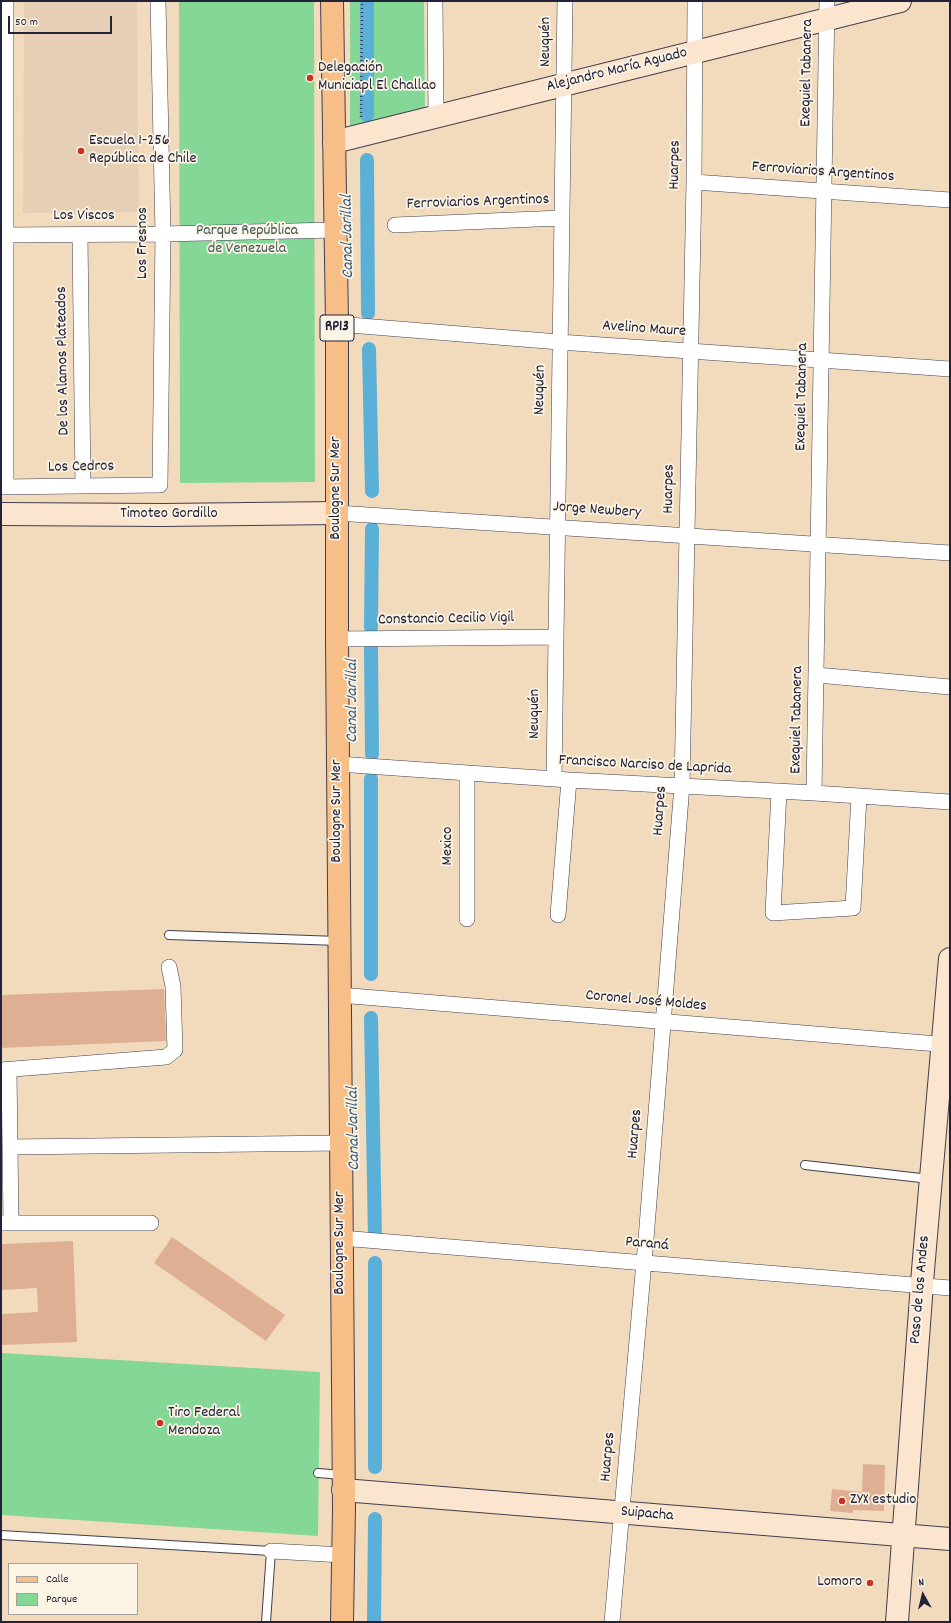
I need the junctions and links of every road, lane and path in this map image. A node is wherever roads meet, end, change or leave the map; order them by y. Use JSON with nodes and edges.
{"nodes":[{"id":1,"x":6,"y":1,"type":"edge"},
{"id":2,"x":158,"y":1,"type":"edge"},
{"id":3,"x":332,"y":1,"type":"edge"},
{"id":4,"x":362,"y":1,"type":"edge"},
{"id":5,"x":435,"y":1,"type":"edge"},
{"id":6,"x":565,"y":1,"type":"edge"},
{"id":7,"x":695,"y":1,"type":"edge"},
{"id":8,"x":900,"y":1,"type":"edge"},
{"id":9,"x":827,"y":10,"type":"edge"},
{"id":10,"x":695,"y":51,"type":"junction"},
{"id":11,"x":564,"y":85,"type":"junction"},
{"id":12,"x":436,"y":117,"type":"junction"},
{"id":13,"x":361,"y":120,"type":"dead end"},
{"id":14,"x":334,"y":142,"type":"junction"},
{"id":15,"x":694,"y":182,"type":"junction"},
{"id":16,"x":824,"y":191,"type":"junction"},
{"id":17,"x":950,"y":200,"type":"edge"},
{"id":18,"x":562,"y":218,"type":"junction"},
{"id":19,"x":395,"y":224,"type":"dead end"},
{"id":20,"x":335,"y":230,"type":"junction"},
{"id":21,"x":162,"y":234,"type":"junction"},
{"id":22,"x":4,"y":235,"type":"edge"},
{"id":23,"x":80,"y":235,"type":"junction"},
{"id":24,"x":337,"y":324,"type":"junction"},
{"id":25,"x":559,"y":342,"type":"junction"},
{"id":26,"x":690,"y":351,"type":"junction"},
{"id":27,"x":822,"y":360,"type":"junction"},
{"id":28,"x":950,"y":369,"type":"edge"},
{"id":29,"x":160,"y":485,"type":"joint"},
{"id":30,"x":84,"y":486,"type":"junction"},
{"id":31,"x":4,"y":487,"type":"edge"},
{"id":32,"x":337,"y":513,"type":"junction"},
{"id":33,"x":1,"y":514,"type":"edge"},
{"id":34,"x":556,"y":527,"type":"junction"},
{"id":35,"x":687,"y":535,"type":"junction"},
{"id":36,"x":819,"y":544,"type":"junction"},
{"id":37,"x":950,"y":553,"type":"edge"},
{"id":38,"x":555,"y":637,"type":"junction"},
{"id":39,"x":337,"y":639,"type":"junction"},
{"id":40,"x":817,"y":675,"type":"junction"},
{"id":41,"x":950,"y":687,"type":"edge"},
{"id":42,"x":338,"y":764,"type":"junction"},
{"id":43,"x":467,"y":773,"type":"junction"},
{"id":44,"x":554,"y":779,"type":"junction"},
{"id":45,"x":569,"y":780,"type":"junction"},
{"id":46,"x":682,"y":785,"type":"junction"},
{"id":47,"x":779,"y":791,"type":"junction"},
{"id":48,"x":814,"y":793,"type":"junction"},
{"id":49,"x":859,"y":796,"type":"junction"},
{"id":50,"x":950,"y":802,"type":"edge"},
{"id":51,"x":558,"y":915,"type":"dead end"},
{"id":52,"x":467,"y":919,"type":"dead end"},
{"id":53,"x":169,"y":935,"type":"dead end"},
{"id":54,"x":339,"y":941,"type":"junction"},
{"id":55,"x":950,"y":959,"type":"edge"},
{"id":56,"x":169,"y":967,"type":"dead end"},
{"id":57,"x":340,"y":995,"type":"junction"},
{"id":58,"x":664,"y":1021,"type":"junction"},
{"id":59,"x":946,"y":1044,"type":"edge"},
{"id":60,"x":5,"y":1070,"type":"edge"},
{"id":61,"x":341,"y":1143,"type":"junction"},
{"id":62,"x":10,"y":1147,"type":"junction"},
{"id":63,"x":805,"y":1165,"type":"dead end"},
{"id":64,"x":930,"y":1179,"type":"junction"},
{"id":65,"x":6,"y":1223,"type":"edge"},
{"id":66,"x":150,"y":1223,"type":"dead end"},
{"id":67,"x":341,"y":1238,"type":"junction"},
{"id":68,"x":643,"y":1263,"type":"junction"},
{"id":69,"x":922,"y":1285,"type":"junction"},
{"id":70,"x":950,"y":1288,"type":"edge"},
{"id":71,"x":318,"y":1473,"type":"dead end"},
{"id":72,"x":343,"y":1482,"type":"junction"},
{"id":73,"x":622,"y":1513,"type":"junction"},
{"id":74,"x":1,"y":1534,"type":"edge"},
{"id":75,"x":902,"y":1536,"type":"junction"},
{"id":76,"x":950,"y":1539,"type":"edge"},
{"id":77,"x":271,"y":1551,"type":"junction"},
{"id":78,"x":343,"y":1555,"type":"junction"},
{"id":79,"x":266,"y":1622,"type":"edge"},
{"id":80,"x":342,"y":1622,"type":"edge"},
{"id":81,"x":612,"y":1622,"type":"edge"},
{"id":82,"x":897,"y":1622,"type":"edge"}],
"edges":[{"from":1,"to":22,"type":"street"},
{"from":2,"to":21,"type":"street","name":"Los Fresnos"},
{"from":3,"to":14,"type":"main road","name":"Boulogne Sur Mer","number":"RP13"},
{"from":4,"to":13,"type":"path"},
{"from":5,"to":12,"type":"street"},
{"from":6,"to":11,"type":"street","name":"Neuquén"},
{"from":7,"to":10,"type":"street","name":"Huarpes"},
{"from":8,"to":9,"type":"street","name":"Alejandro María Aguado"},
{"from":9,"to":10,"type":"street","name":"Alejandro María Aguado"},
{"from":9,"to":16,"type":"street","name":"Exequiel Tabanera"},
{"from":10,"to":11,"type":"street","name":"Alejandro María Aguado"},
{"from":10,"to":15,"type":"street","name":"Huarpes"},
{"from":11,"to":12,"type":"street","name":"Alejandro María Aguado"},
{"from":11,"to":18,"type":"street","name":"Neuquén"},
{"from":12,"to":14,"type":"street","name":"Alejandro María Aguado"},
{"from":14,"to":20,"type":"main road","name":"Boulogne Sur Mer","number":"RP13"},
{"from":15,"to":16,"type":"street","name":"Ferroviarios Argentinos"},
{"from":15,"to":26,"type":"street","name":"Huarpes"},
{"from":16,"to":17,"type":"street","name":"Ferroviarios Argentinos"},
{"from":16,"to":27,"type":"street","name":"Exequiel Tabanera"},
{"from":18,"to":19,"type":"street","name":"Ferroviarios Argentinos"},
{"from":18,"to":25,"type":"street","name":"Neuquén"},
{"from":20,"to":21,"type":"street","name":"Los Viscos"},
{"from":20,"to":24,"type":"main road","name":"Boulogne Sur Mer","number":"RP13"},
{"from":21,"to":23,"type":"street","name":"Los Viscos"},
{"from":21,"to":29,"type":"street","name":"Los Fresnos"},
{"from":22,"to":23,"type":"street","name":"Los Viscos"},
{"from":22,"to":31,"type":"street"},
{"from":23,"to":30,"type":"street","name":"De los Alamos Plateados"},
{"from":24,"to":25,"type":"street","name":"Avelino Maure"},
{"from":24,"to":32,"type":"main road","name":"Boulogne Sur Mer","number":"RP13"},
{"from":25,"to":26,"type":"street","name":"Avelino Maure"},
{"from":25,"to":34,"type":"street","name":"Neuquén"},
{"from":26,"to":27,"type":"street","name":"Avelino Maure"},
{"from":26,"to":35,"type":"street","name":"Huarpes"},
{"from":27,"to":28,"type":"street","name":"Avelino Maure"},
{"from":27,"to":36,"type":"street","name":"Exequiel Tabanera"},
{"from":29,"to":30,"type":"street","name":"Los Cedros"},
{"from":30,"to":31,"type":"street","name":"Los Cedros"},
{"from":32,"to":33,"type":"street","name":"Timoteo Gordillo"},
{"from":32,"to":34,"type":"street","name":"Jorge Newbery"},
{"from":32,"to":39,"type":"main road","name":"Boulogne Sur Mer","number":"RP13"},
{"from":34,"to":35,"type":"street","name":"Jorge Newbery"},
{"from":34,"to":38,"type":"street","name":"Neuquén"},
{"from":35,"to":36,"type":"street","name":"Jorge Newbery"},
{"from":35,"to":46,"type":"street","name":"Huarpes"},
{"from":36,"to":37,"type":"street","name":"Jorge Newbery"},
{"from":36,"to":40,"type":"street","name":"Exequiel Tabanera"},
{"from":38,"to":39,"type":"street","name":"Constancio Cecilio Vigil"},
{"from":38,"to":44,"type":"street","name":"Neuquén"},
{"from":39,"to":42,"type":"main road","name":"Boulogne Sur Mer","number":"RP13"},
{"from":40,"to":41,"type":"street"},
{"from":40,"to":48,"type":"street","name":"Exequiel Tabanera"},
{"from":42,"to":43,"type":"street","name":"Francisco Narciso de Laprida"},
{"from":42,"to":54,"type":"main road","name":"Boulogne Sur Mer","number":"RP13"},
{"from":43,"to":44,"type":"street","name":"Francisco Narciso de Laprida"},
{"from":43,"to":52,"type":"street","name":"Mexico"},
{"from":44,"to":45,"type":"street","name":"Francisco Narciso de Laprida"},
{"from":45,"to":46,"type":"street","name":"Francisco Narciso de Laprida"},
{"from":45,"to":51,"type":"street"},
{"from":46,"to":47,"type":"street","name":"Francisco Narciso de Laprida"},
{"from":46,"to":58,"type":"street","name":"Huarpes"},
{"from":47,"to":48,"type":"street","name":"Francisco Narciso de Laprida"},
{"from":47,"to":49,"type":"street"},
{"from":48,"to":49,"type":"street","name":"Francisco Narciso de Laprida"},
{"from":49,"to":50,"type":"street","name":"Francisco Narciso de Laprida"},
{"from":53,"to":54,"type":"lane"},
{"from":54,"to":57,"type":"main road","name":"Boulogne Sur Mer","number":"RP13"},
{"from":55,"to":59,"type":"street","name":"Paso de los Andes"},
{"from":56,"to":60,"type":"street"},
{"from":57,"to":58,"type":"street","name":"Coronel José Moldes"},
{"from":57,"to":61,"type":"main road","name":"Boulogne Sur Mer","number":"RP13"},
{"from":58,"to":59,"type":"street","name":"Coronel José Moldes"},
{"from":58,"to":68,"type":"street","name":"Huarpes"},
{"from":59,"to":64,"type":"street","name":"Paso de los Andes"},
{"from":60,"to":62,"type":"street"},
{"from":61,"to":62,"type":"street"},
{"from":61,"to":67,"type":"main road","name":"Boulogne Sur Mer","number":"RP13"},
{"from":62,"to":65,"type":"street"},
{"from":63,"to":64,"type":"lane"},
{"from":64,"to":69,"type":"street","name":"Paso de los Andes"},
{"from":65,"to":66,"type":"street"},
{"from":67,"to":68,"type":"street","name":"Paraná"},
{"from":67,"to":72,"type":"main road","name":"Boulogne Sur Mer","number":"RP13"},
{"from":68,"to":69,"type":"street","name":"Paraná"},
{"from":68,"to":73,"type":"street","name":"Huarpes"},
{"from":69,"to":70,"type":"street","name":"Paraná"},
{"from":69,"to":75,"type":"street","name":"Paso de los Andes"},
{"from":71,"to":72,"type":"lane"},
{"from":72,"to":73,"type":"street","name":"Suipacha"},
{"from":72,"to":78,"type":"main road","name":"Boulogne Sur Mer","number":"RP13"},
{"from":73,"to":75,"type":"street","name":"Suipacha"},
{"from":73,"to":81,"type":"street","name":"Huarpes"},
{"from":74,"to":77,"type":"lane"},
{"from":75,"to":76,"type":"street","name":"Suipacha"},
{"from":75,"to":82,"type":"street","name":"Paso de los Andes"},
{"from":77,"to":78,"type":"street"},
{"from":77,"to":79,"type":"lane"},
{"from":78,"to":80,"type":"main road","name":"Boulogne Sur Mer","number":"RP13"}]}
